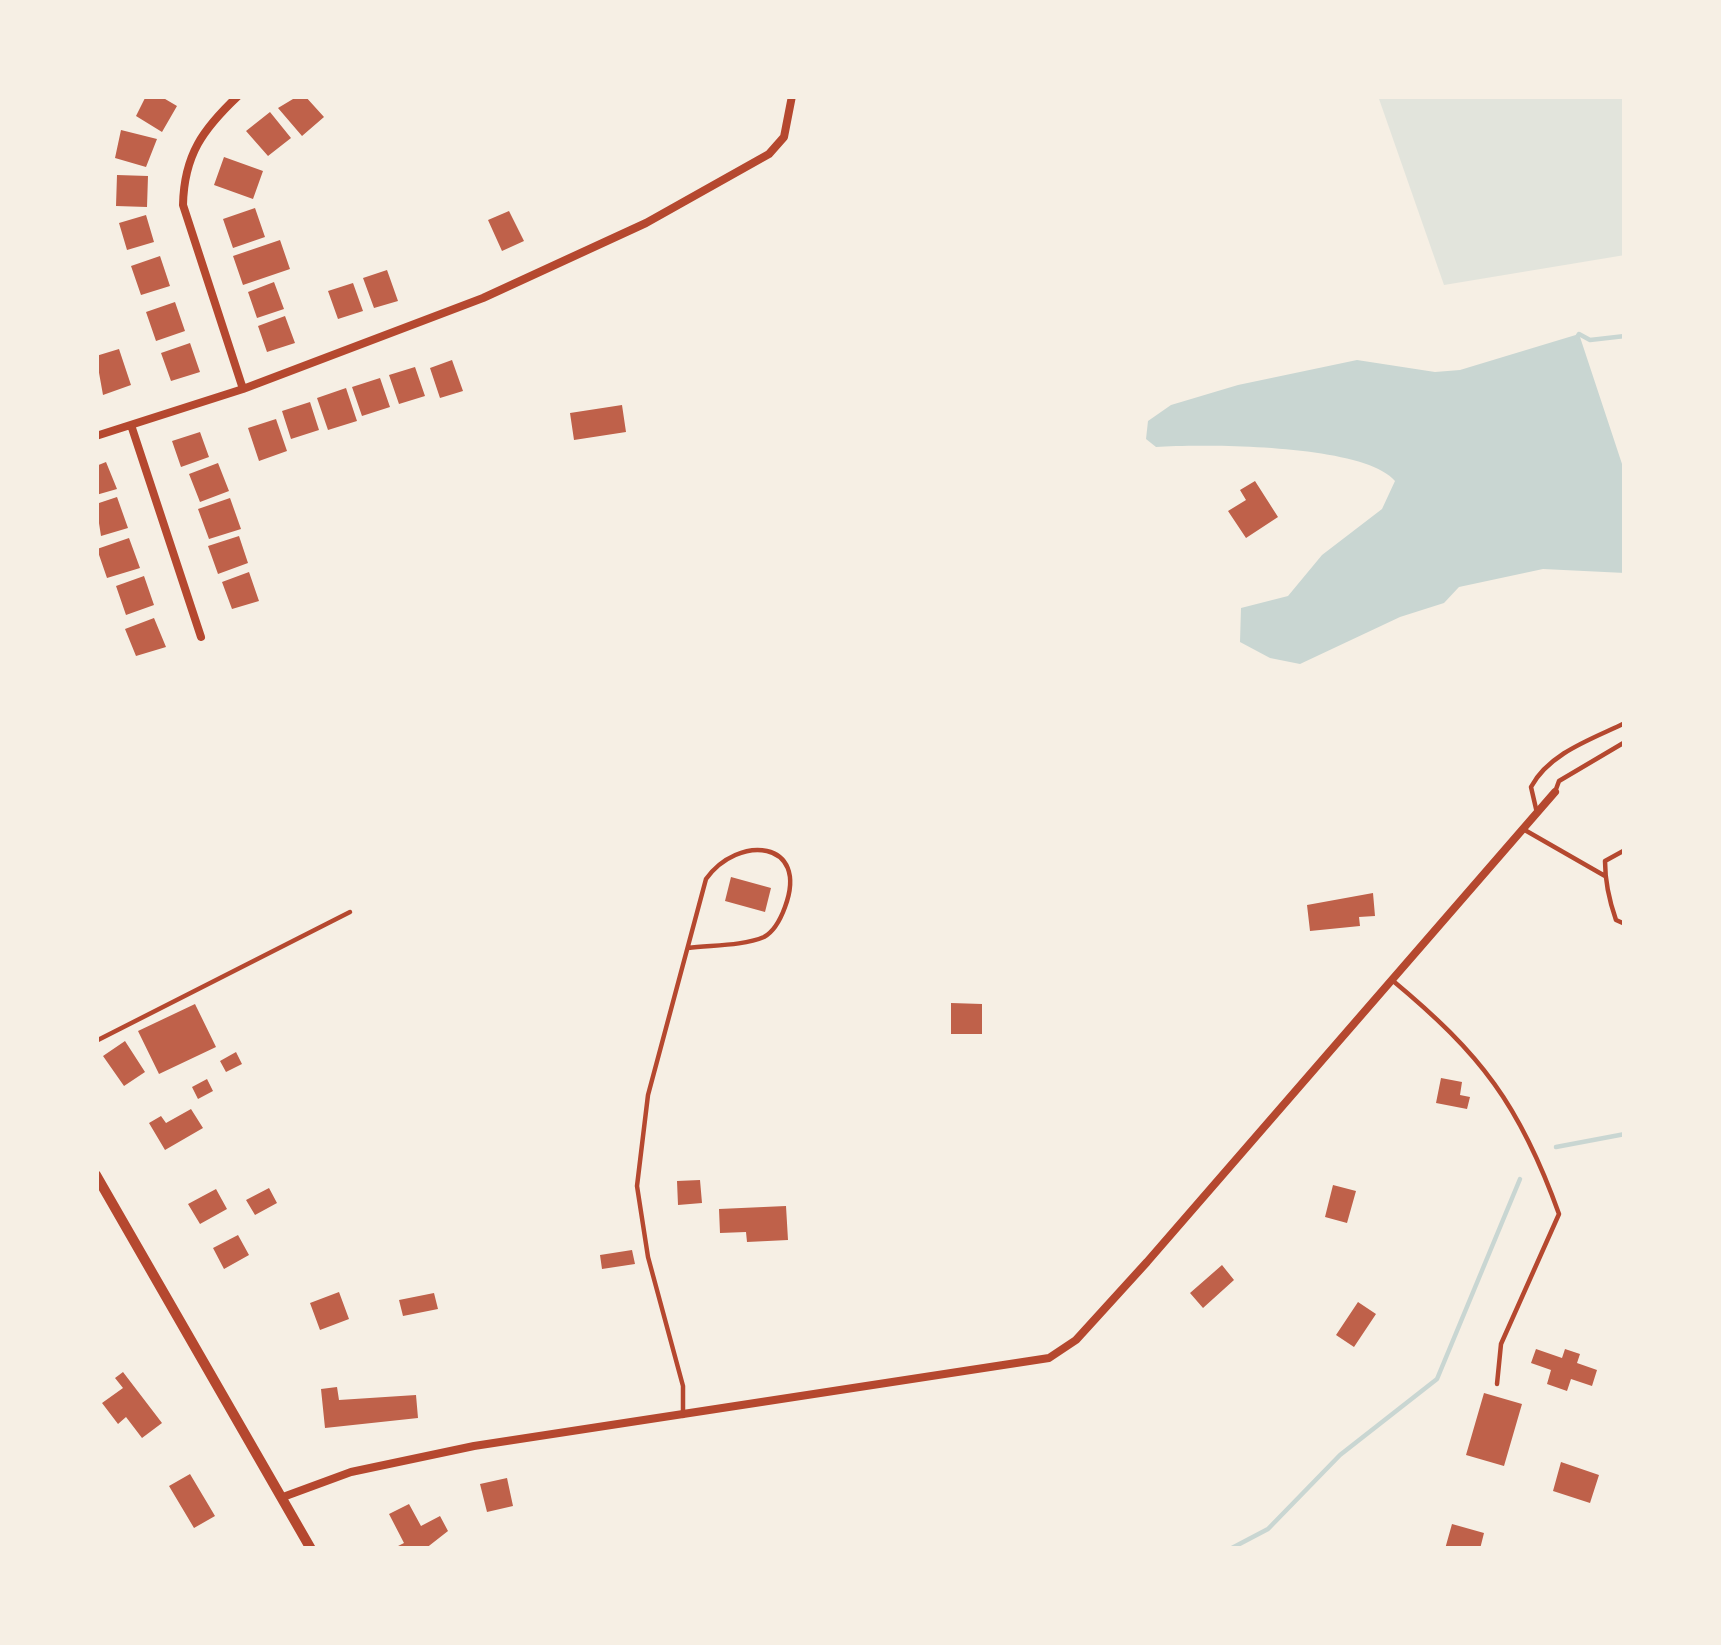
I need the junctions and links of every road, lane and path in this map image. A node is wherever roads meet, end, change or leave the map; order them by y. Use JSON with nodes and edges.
{"nodes":[{"id":1,"x":238,"y":96,"type":"edge"},
{"id":2,"x":792,"y":96,"type":"edge"},
{"id":3,"x":243,"y":389,"type":"junction"},
{"id":4,"x":131,"y":424,"type":"junction"},
{"id":5,"x":96,"y":436,"type":"edge"},
{"id":6,"x":201,"y":637,"type":"dead end"},
{"id":7,"x":1625,"y":723,"type":"edge"},
{"id":8,"x":1625,"y":742,"type":"edge"},
{"id":9,"x":1555,"y":792,"type":"joint"},
{"id":10,"x":1537,"y":813,"type":"junction"},
{"id":11,"x":1523,"y":829,"type":"junction"},
{"id":12,"x":1625,"y":850,"type":"edge"},
{"id":13,"x":1606,"y":876,"type":"junction"},
{"id":14,"x":350,"y":912,"type":"dead end"},
{"id":15,"x":1625,"y":924,"type":"edge"},
{"id":16,"x":688,"y":948,"type":"junction"},
{"id":17,"x":1392,"y":980,"type":"junction"},
{"id":18,"x":96,"y":1041,"type":"edge"},
{"id":19,"x":96,"y":1175,"type":"edge"},
{"id":20,"x":1498,"y":1384,"type":"dead end"},
{"id":21,"x":682,"y":1416,"type":"junction"},
{"id":22,"x":283,"y":1497,"type":"junction"},
{"id":23,"x":311,"y":1549,"type":"edge"}],
"edges":[{"from":1,"to":3,"type":"street"},
{"from":2,"to":3,"type":"street"},
{"from":3,"to":4,"type":"street"},
{"from":4,"to":5,"type":"street"},
{"from":4,"to":6,"type":"street"},
{"from":7,"to":10,"type":"lane"},
{"from":8,"to":9,"type":"lane"},
{"from":9,"to":10,"type":"street"},
{"from":10,"to":11,"type":"street"},
{"from":11,"to":13,"type":"lane"},
{"from":11,"to":17,"type":"street"},
{"from":12,"to":13,"type":"lane"},
{"from":13,"to":15,"type":"lane"},
{"from":14,"to":18,"type":"lane"},
{"from":16,"to":16,"type":"lane"},
{"from":16,"to":21,"type":"lane"},
{"from":17,"to":20,"type":"lane"},
{"from":17,"to":21,"type":"street"},
{"from":19,"to":22,"type":"main road"},
{"from":21,"to":22,"type":"street"},
{"from":22,"to":23,"type":"main road"}]}
